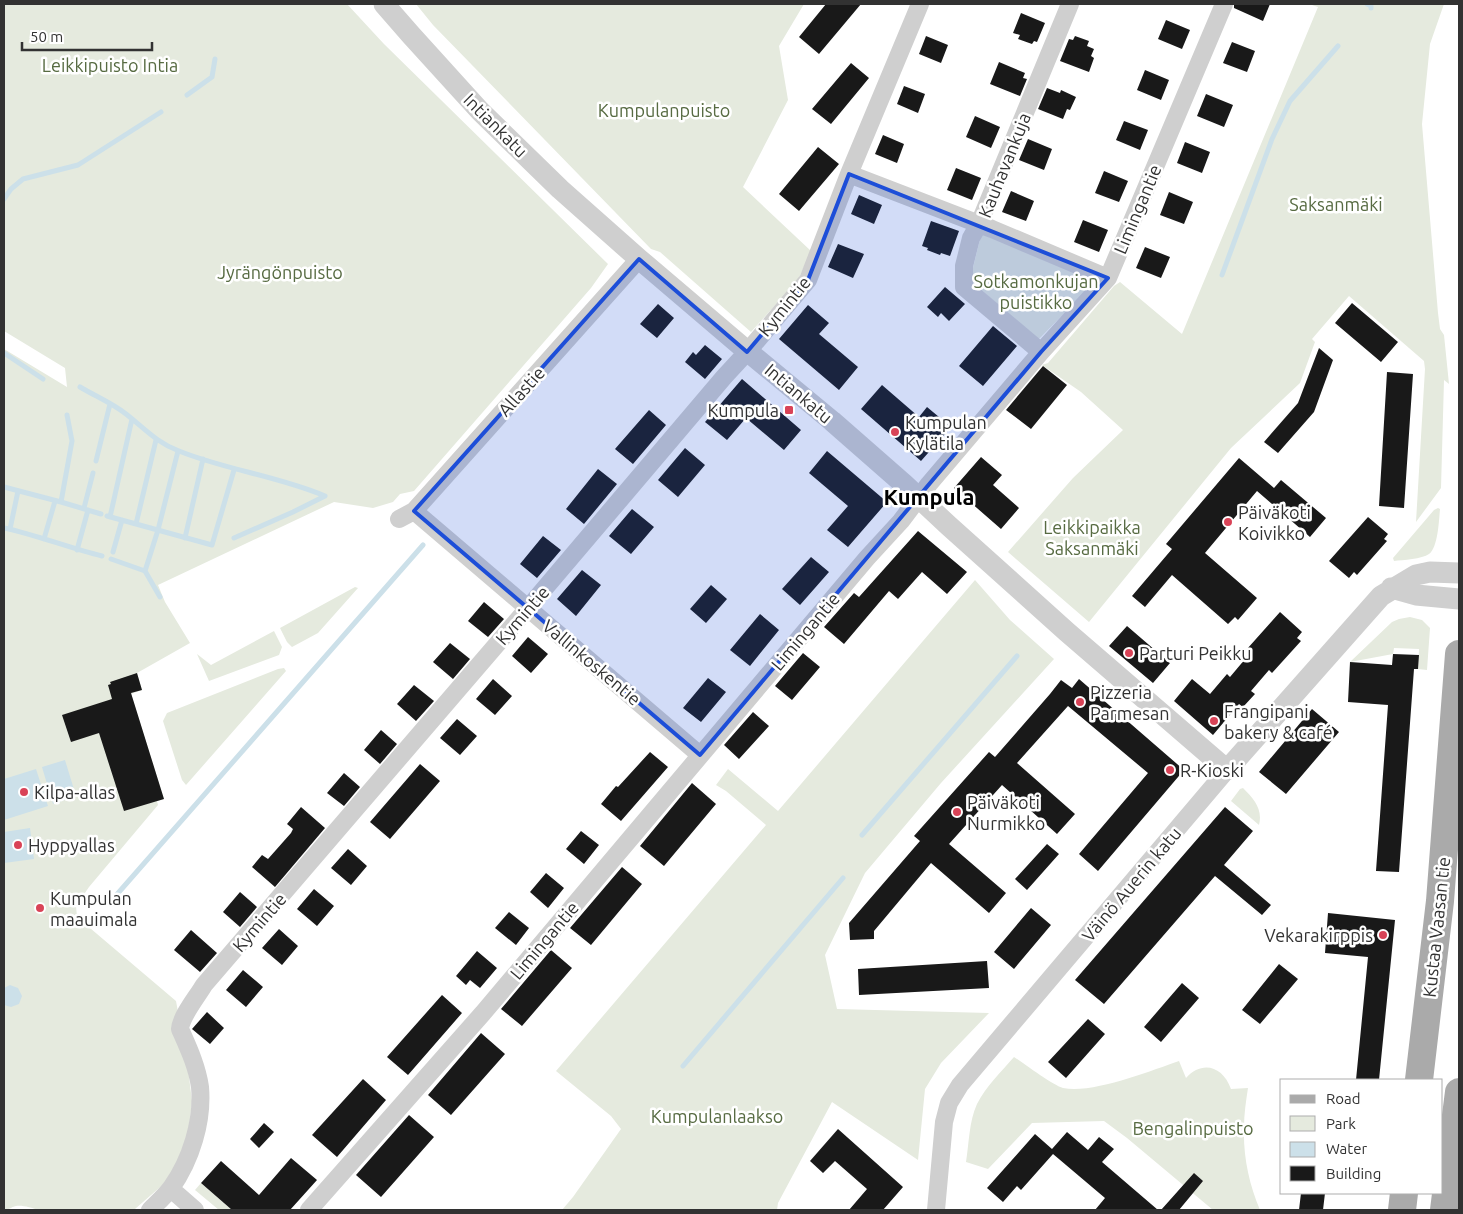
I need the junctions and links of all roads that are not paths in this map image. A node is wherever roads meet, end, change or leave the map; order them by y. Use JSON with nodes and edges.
{"nodes":[{"id":1,"x":384,"y":4,"type":"edge"},
{"id":2,"x":920,"y":4,"type":"edge"},
{"id":3,"x":1070,"y":4,"type":"edge"},
{"id":4,"x":1224,"y":4,"type":"edge"},
{"id":5,"x":849,"y":174,"type":"junction"},
{"id":6,"x":979,"y":224,"type":"junction"},
{"id":7,"x":639,"y":259,"type":"junction"},
{"id":8,"x":1108,"y":278,"type":"junction"},
{"id":9,"x":748,"y":351,"type":"junction"},
{"id":10,"x":1041,"y":352,"type":"junction"},
{"id":11,"x":919,"y":498,"type":"junction"},
{"id":12,"x":406,"y":515,"type":"joint"},
{"id":13,"x":1459,"y":573,"type":"edge"},
{"id":14,"x":1391,"y":588,"type":"junction"},
{"id":15,"x":1459,"y":599,"type":"edge"},
{"id":16,"x":528,"y":608,"type":"junction"},
{"id":17,"x":1459,"y":654,"type":"edge"},
{"id":18,"x":700,"y":755,"type":"junction"},
{"id":19,"x":1227,"y":770,"type":"junction"},
{"id":20,"x":1419,"y":1079,"type":"edge"},
{"id":21,"x":1459,"y":1092,"type":"edge"},
{"id":22,"x":171,"y":1189,"type":"junction"},
{"id":23,"x":1404,"y":1194,"type":"edge"},
{"id":24,"x":150,"y":1210,"type":"edge"},
{"id":25,"x":195,"y":1210,"type":"edge"},
{"id":26,"x":309,"y":1210,"type":"edge"},
{"id":27,"x":936,"y":1210,"type":"edge"},
{"id":28,"x":1402,"y":1210,"type":"edge"},
{"id":29,"x":1444,"y":1210,"type":"edge"}],
"edges":[{"from":1,"to":7,"type":"street","name":"Intiankatu"},
{"from":2,"to":5,"type":"street","name":"Kymintie"},
{"from":3,"to":6,"type":"street","name":"Kauhavankuja"},
{"from":4,"to":8,"type":"street","name":"Limingantie"},
{"from":5,"to":6,"type":"street"},
{"from":5,"to":9,"type":"street","name":"Kymintie"},
{"from":6,"to":8,"type":"street","name":"Kauhavankuja"},
{"from":6,"to":10,"type":"street"},
{"from":7,"to":9,"type":"street","name":"Intiankatu"},
{"from":7,"to":12,"type":"street","name":"Allastie"},
{"from":8,"to":10,"type":"street","name":"Limingantie"},
{"from":9,"to":11,"type":"street","name":"Intiankatu"},
{"from":9,"to":16,"type":"street","name":"Kymintie"},
{"from":10,"to":11,"type":"street","name":"Limingantie"},
{"from":11,"to":18,"type":"street","name":"Limingantie"},
{"from":11,"to":19,"type":"street","name":"Intiankatu"},
{"from":12,"to":16,"type":"street","name":"Vallinkoskentie"},
{"from":13,"to":14,"type":"street","name":"Väinö Auerin katu"},
{"from":14,"to":15,"type":"street"},
{"from":14,"to":19,"type":"street","name":"Väinö Auerin katu"},
{"from":16,"to":18,"type":"street","name":"Vallinkoskentie"},
{"from":16,"to":22,"type":"street","name":"Kymintie"},
{"from":17,"to":20,"type":"main road","name":"Kustaa Vaasan tie"},
{"from":18,"to":26,"type":"street","name":"Limingantie"},
{"from":19,"to":27,"type":"street","name":"Väinö Auerin katu"},
{"from":21,"to":29,"type":"main road"},
{"from":22,"to":24,"type":"street","name":"Kymintie"},
{"from":22,"to":25,"type":"street"},
{"from":23,"to":28,"type":"main road"}]}
